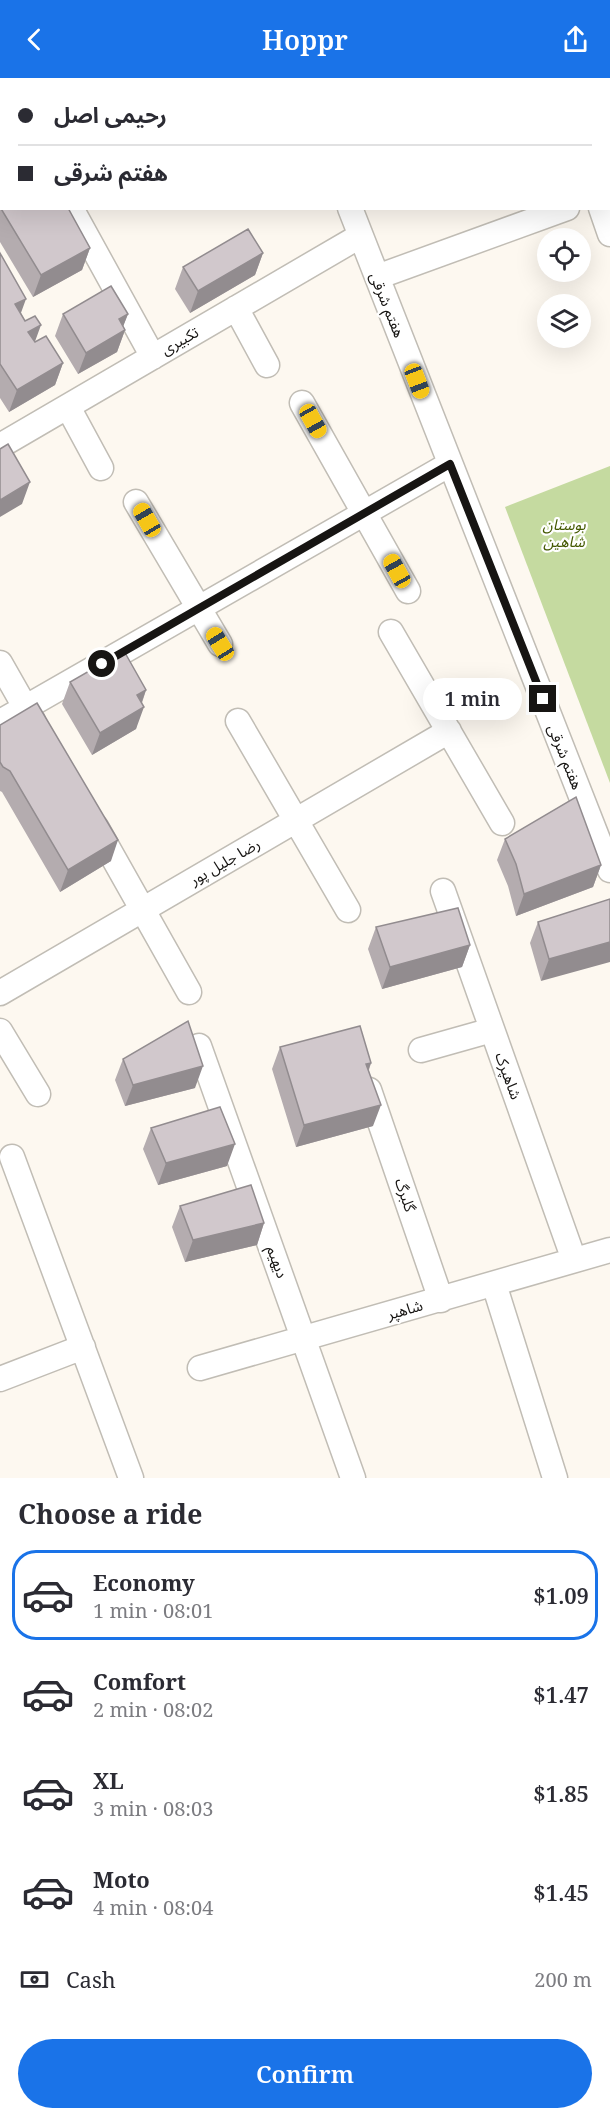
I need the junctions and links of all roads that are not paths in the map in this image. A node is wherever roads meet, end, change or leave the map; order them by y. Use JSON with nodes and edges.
{"nodes":[{"id":1,"x":72,"y":210,"type":"edge"},
{"id":2,"x":351,"y":210,"type":"edge"},
{"id":3,"x":561,"y":210,"type":"edge"},
{"id":4,"x":602,"y":210,"type":"edge"},
{"id":5,"x":610,"y":234,"type":"edge"},
{"id":6,"x":360,"y":236,"type":"junction"},
{"id":7,"x":377,"y":277,"type":"junction"},
{"id":8,"x":236,"y":309,"type":"junction"},
{"id":9,"x":153,"y":357,"type":"junction"},
{"id":10,"x":267,"y":365,"type":"dead end"},
{"id":11,"x":302,"y":403,"type":"dead end"},
{"id":12,"x":68,"y":406,"type":"junction"},
{"id":13,"x":0,"y":446,"type":"edge"},
{"id":14,"x":450,"y":464,"type":"junction"},
{"id":15,"x":101,"y":468,"type":"dead end"},
{"id":16,"x":136,"y":502,"type":"dead end"},
{"id":17,"x":364,"y":513,"type":"junction"},
{"id":18,"x":408,"y":591,"type":"dead end"},
{"id":19,"x":198,"y":608,"type":"junction"},
{"id":20,"x":391,"y":632,"type":"dead end"},
{"id":21,"x":220,"y":644,"type":"dead end"},
{"id":22,"x":0,"y":663,"type":"edge"},
{"id":23,"x":25,"y":708,"type":"junction"},
{"id":24,"x":238,"y":721,"type":"dead end"},
{"id":25,"x":0,"y":722,"type":"edge"},
{"id":26,"x":449,"y":731,"type":"junction"},
{"id":27,"x":42,"y":736,"type":"edge"},
{"id":28,"x":297,"y":820,"type":"junction"},
{"id":29,"x":502,"y":823,"type":"dead end"},
{"id":30,"x":96,"y":827,"type":"edge"},
{"id":31,"x":610,"y":870,"type":"edge"},
{"id":32,"x":443,"y":891,"type":"dead end"},
{"id":33,"x":143,"y":909,"type":"junction"},
{"id":34,"x":348,"y":910,"type":"dead end"},
{"id":35,"x":189,"y":992,"type":"dead end"},
{"id":36,"x":0,"y":993,"type":"edge"},
{"id":37,"x":492,"y":1030,"type":"junction"},
{"id":38,"x":0,"y":1031,"type":"edge"},
{"id":39,"x":199,"y":1046,"type":"edge"},
{"id":40,"x":421,"y":1050,"type":"dead end"},
{"id":41,"x":369,"y":1090,"type":"edge"},
{"id":42,"x":38,"y":1094,"type":"dead end"},
{"id":43,"x":12,"y":1157,"type":"dead end"},
{"id":44,"x":610,"y":1250,"type":"edge"},
{"id":45,"x":574,"y":1260,"type":"junction"},
{"id":46,"x":494,"y":1284,"type":"junction"},
{"id":47,"x":441,"y":1300,"type":"junction"},
{"id":48,"x":304,"y":1339,"type":"junction"},
{"id":49,"x":83,"y":1347,"type":"junction"},
{"id":50,"x":200,"y":1368,"type":"dead end"},
{"id":51,"x":0,"y":1379,"type":"edge"},
{"id":52,"x":131,"y":1478,"type":"edge"},
{"id":53,"x":352,"y":1478,"type":"edge"},
{"id":54,"x":555,"y":1478,"type":"edge"}],
"edges":[{"from":1,"to":9,"type":"street"},
{"from":2,"to":6,"type":"street","name":"هفتم شرقی"},
{"from":3,"to":7,"type":"street"},
{"from":4,"to":5,"type":"street"},
{"from":6,"to":7,"type":"street","name":"هفتم شرقی"},
{"from":6,"to":8,"type":"street","name":"تکبیری"},
{"from":7,"to":14,"type":"street","name":"هفتم شرقی"},
{"from":8,"to":9,"type":"street","name":"تکبیری"},
{"from":8,"to":10,"type":"street"},
{"from":9,"to":12,"type":"street","name":"تکبیری"},
{"from":11,"to":17,"type":"street"},
{"from":12,"to":13,"type":"street","name":"تکبیری"},
{"from":12,"to":15,"type":"street"},
{"from":14,"to":17,"type":"street"},
{"from":14,"to":31,"type":"street","name":"هفتم شرقی"},
{"from":16,"to":19,"type":"street"},
{"from":17,"to":18,"type":"street"},
{"from":17,"to":19,"type":"street"},
{"from":19,"to":21,"type":"street"},
{"from":19,"to":23,"type":"street"},
{"from":20,"to":26,"type":"street"},
{"from":22,"to":23,"type":"street"},
{"from":23,"to":25,"type":"street"},
{"from":23,"to":27,"type":"street"},
{"from":24,"to":28,"type":"street"},
{"from":26,"to":28,"type":"street","name":"رضا جلیل پور"},
{"from":26,"to":29,"type":"street"},
{"from":28,"to":33,"type":"street","name":"رضا جلیل پور"},
{"from":28,"to":34,"type":"street"},
{"from":30,"to":33,"type":"street"},
{"from":32,"to":37,"type":"street","name":"شاهپرک"},
{"from":33,"to":35,"type":"street"},
{"from":33,"to":36,"type":"street","name":"رضا جلیل پور"},
{"from":37,"to":40,"type":"street"},
{"from":37,"to":45,"type":"street","name":"شاهپرک"},
{"from":38,"to":42,"type":"street"},
{"from":39,"to":48,"type":"street","name":"دیهیم"},
{"from":41,"to":47,"type":"street","name":"گلبرگ"},
{"from":43,"to":49,"type":"street"},
{"from":44,"to":45,"type":"street","name":"شاهپر"},
{"from":45,"to":46,"type":"street","name":"شاهپر"},
{"from":46,"to":47,"type":"street","name":"شاهپر"},
{"from":46,"to":54,"type":"street"},
{"from":47,"to":48,"type":"street","name":"شاهپر"},
{"from":48,"to":50,"type":"street","name":"شاهپر"},
{"from":48,"to":53,"type":"street","name":"دیهیم"},
{"from":49,"to":51,"type":"street"},
{"from":49,"to":52,"type":"street"}]}
